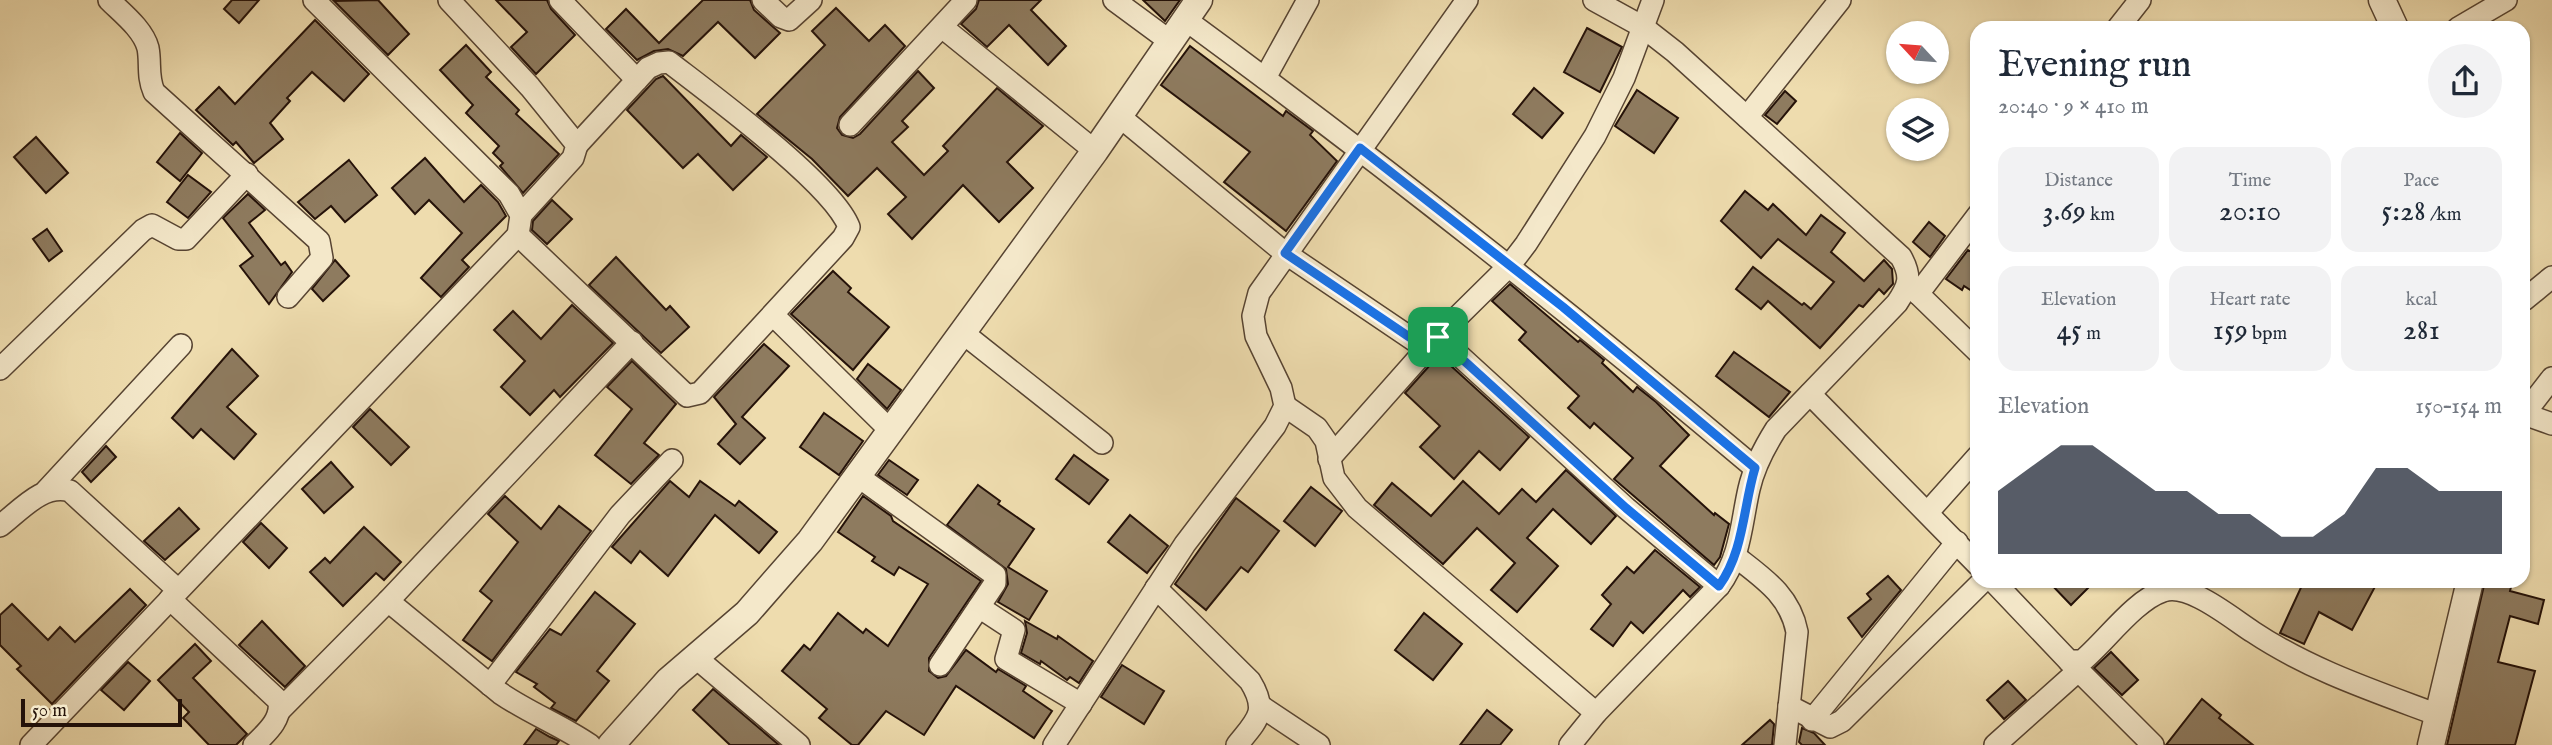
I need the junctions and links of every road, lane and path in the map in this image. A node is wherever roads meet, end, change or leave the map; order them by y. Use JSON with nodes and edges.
{"nodes":[{"id":1,"x":109,"y":0,"type":"edge"},
{"id":2,"x":314,"y":0,"type":"edge"},
{"id":3,"x":449,"y":0,"type":"edge"},
{"id":4,"x":560,"y":0,"type":"edge"},
{"id":5,"x":763,"y":0,"type":"edge"},
{"id":6,"x":811,"y":0,"type":"edge"},
{"id":7,"x":966,"y":0,"type":"edge"},
{"id":8,"x":1114,"y":0,"type":"edge"},
{"id":9,"x":1308,"y":0,"type":"edge"},
{"id":10,"x":1467,"y":0,"type":"edge"},
{"id":11,"x":1594,"y":0,"type":"edge"},
{"id":12,"x":1653,"y":0,"type":"edge"},
{"id":13,"x":1840,"y":0,"type":"edge"},
{"id":14,"x":2140,"y":0,"type":"edge"},
{"id":15,"x":2382,"y":0,"type":"edge"},
{"id":16,"x":2506,"y":0,"type":"edge"},
{"id":17,"x":1193,"y":10,"type":"edge"},
{"id":18,"x":2124,"y":21,"type":"edge"},
{"id":19,"x":2392,"y":21,"type":"edge"},
{"id":20,"x":2470,"y":21,"type":"edge"},
{"id":21,"x":942,"y":27,"type":"junction"},
{"id":22,"x":1643,"y":27,"type":"junction"},
{"id":23,"x":1171,"y":42,"type":"junction"},
{"id":24,"x":1265,"y":78,"type":"junction"},
{"id":25,"x":637,"y":80,"type":"junction"},
{"id":26,"x":1119,"y":116,"type":"junction"},
{"id":27,"x":1747,"y":117,"type":"junction"},
{"id":28,"x":850,"y":125,"type":"dead end"},
{"id":29,"x":577,"y":145,"type":"junction"},
{"id":30,"x":1360,"y":148,"type":"junction"},
{"id":31,"x":1095,"y":151,"type":"junction"},
{"id":32,"x":247,"y":174,"type":"junction"},
{"id":33,"x":1970,"y":224,"type":"edge"},
{"id":34,"x":519,"y":225,"type":"junction"},
{"id":35,"x":1285,"y":253,"type":"junction"},
{"id":36,"x":1510,"y":265,"type":"junction"},
{"id":37,"x":2552,"y":277,"type":"edge"},
{"id":38,"x":1914,"y":290,"type":"junction"},
{"id":39,"x":2530,"y":295,"type":"edge"},
{"id":40,"x":288,"y":297,"type":"dead end"},
{"id":41,"x":773,"y":315,"type":"junction"},
{"id":42,"x":963,"y":333,"type":"junction"},
{"id":43,"x":632,"y":342,"type":"junction"},
{"id":44,"x":1433,"y":343,"type":"junction"},
{"id":45,"x":1970,"y":344,"type":"edge"},
{"id":46,"x":181,"y":345,"type":"dead end"},
{"id":47,"x":0,"y":369,"type":"edge"},
{"id":48,"x":2552,"y":378,"type":"edge"},
{"id":49,"x":1810,"y":394,"type":"junction"},
{"id":50,"x":1285,"y":406,"type":"junction"},
{"id":51,"x":2530,"y":406,"type":"edge"},
{"id":52,"x":2530,"y":416,"type":"edge"},
{"id":53,"x":2552,"y":424,"type":"edge"},
{"id":54,"x":892,"y":432,"type":"junction"},
{"id":55,"x":1102,"y":443,"type":"dead end"},
{"id":56,"x":1329,"y":459,"type":"junction"},
{"id":57,"x":671,"y":460,"type":"dead end"},
{"id":58,"x":1970,"y":465,"type":"edge"},
{"id":59,"x":1755,"y":468,"type":"junction"},
{"id":60,"x":859,"y":477,"type":"junction"},
{"id":61,"x":46,"y":491,"type":"junction"},
{"id":62,"x":1928,"y":512,"type":"junction"},
{"id":63,"x":0,"y":526,"type":"edge"},
{"id":64,"x":1957,"y":542,"type":"junction"},
{"id":65,"x":1735,"y":556,"type":"junction"},
{"id":66,"x":1970,"y":556,"type":"edge"},
{"id":67,"x":1719,"y":586,"type":"junction"},
{"id":68,"x":1156,"y":588,"type":"junction"},
{"id":69,"x":1976,"y":588,"type":"edge"},
{"id":70,"x":2000,"y":588,"type":"edge"},
{"id":71,"x":2192,"y":588,"type":"edge"},
{"id":72,"x":2468,"y":588,"type":"edge"},
{"id":73,"x":174,"y":595,"type":"junction"},
{"id":74,"x":2202,"y":599,"type":"junction"},
{"id":75,"x":388,"y":601,"type":"junction"},
{"id":76,"x":979,"y":607,"type":"junction"},
{"id":77,"x":694,"y":656,"type":"junction"},
{"id":78,"x":940,"y":665,"type":"dead end"},
{"id":79,"x":2074,"y":665,"type":"junction"},
{"id":80,"x":490,"y":685,"type":"junction"},
{"id":81,"x":1081,"y":704,"type":"junction"},
{"id":82,"x":1789,"y":706,"type":"junction"},
{"id":83,"x":1262,"y":707,"type":"junction"},
{"id":84,"x":280,"y":710,"type":"junction"},
{"id":85,"x":1596,"y":713,"type":"junction"},
{"id":86,"x":2438,"y":715,"type":"junction"},
{"id":87,"x":1812,"y":720,"type":"junction"},
{"id":88,"x":2144,"y":742,"type":"edge"},
{"id":89,"x":31,"y":745,"type":"edge"},
{"id":90,"x":254,"y":745,"type":"edge"},
{"id":91,"x":590,"y":745,"type":"edge"},
{"id":92,"x":611,"y":745,"type":"edge"},
{"id":93,"x":799,"y":745,"type":"edge"},
{"id":94,"x":1054,"y":745,"type":"edge"},
{"id":95,"x":1237,"y":745,"type":"edge"},
{"id":96,"x":1319,"y":745,"type":"edge"},
{"id":97,"x":1570,"y":745,"type":"edge"},
{"id":98,"x":1785,"y":745,"type":"edge"},
{"id":99,"x":1995,"y":745,"type":"edge"},
{"id":100,"x":2431,"y":745,"type":"edge"}],
"edges":[{"from":1,"to":32,"type":"street"},
{"from":2,"to":34,"type":"street"},
{"from":3,"to":29,"type":"street"},
{"from":4,"to":25,"type":"street"},
{"from":5,"to":6,"type":"street"},
{"from":7,"to":21,"type":"street"},
{"from":8,"to":23,"type":"street"},
{"from":9,"to":24,"type":"street"},
{"from":10,"to":30,"type":"street"},
{"from":11,"to":22,"type":"street"},
{"from":12,"to":22,"type":"street"},
{"from":13,"to":27,"type":"street"},
{"from":14,"to":18,"type":"street"},
{"from":15,"to":19,"type":"street"},
{"from":16,"to":20,"type":"street"},
{"from":17,"to":23,"type":"street"},
{"from":17,"to":24,"type":"street"},
{"from":21,"to":28,"type":"street"},
{"from":21,"to":31,"type":"street"},
{"from":22,"to":27,"type":"street"},
{"from":22,"to":36,"type":"street"},
{"from":23,"to":26,"type":"street"},
{"from":24,"to":30,"type":"street"},
{"from":25,"to":29,"type":"street"},
{"from":25,"to":41,"type":"street"},
{"from":26,"to":31,"type":"street"},
{"from":26,"to":35,"type":"street"},
{"from":27,"to":38,"type":"street"},
{"from":29,"to":34,"type":"street"},
{"from":30,"to":35,"type":"street"},
{"from":30,"to":36,"type":"street"},
{"from":31,"to":42,"type":"street"},
{"from":32,"to":40,"type":"street"},
{"from":32,"to":47,"type":"street"},
{"from":33,"to":38,"type":"street"},
{"from":34,"to":43,"type":"street"},
{"from":34,"to":73,"type":"street"},
{"from":35,"to":44,"type":"street"},
{"from":35,"to":50,"type":"street"},
{"from":36,"to":44,"type":"street"},
{"from":36,"to":59,"type":"street"},
{"from":37,"to":39,"type":"street"},
{"from":38,"to":45,"type":"street"},
{"from":38,"to":49,"type":"street"},
{"from":41,"to":43,"type":"street"},
{"from":41,"to":54,"type":"street"},
{"from":42,"to":54,"type":"street"},
{"from":42,"to":55,"type":"street"},
{"from":43,"to":75,"type":"street"},
{"from":44,"to":56,"type":"street"},
{"from":44,"to":67,"type":"street"},
{"from":46,"to":61,"type":"street"},
{"from":48,"to":51,"type":"street"},
{"from":49,"to":59,"type":"street"},
{"from":49,"to":62,"type":"street"},
{"from":50,"to":56,"type":"street"},
{"from":50,"to":68,"type":"street"},
{"from":52,"to":53,"type":"street"},
{"from":54,"to":60,"type":"street"},
{"from":56,"to":85,"type":"street"},
{"from":57,"to":80,"type":"street"},
{"from":58,"to":62,"type":"street"},
{"from":59,"to":65,"type":"street"},
{"from":60,"to":76,"type":"street"},
{"from":60,"to":77,"type":"street"},
{"from":61,"to":63,"type":"street"},
{"from":61,"to":73,"type":"street"},
{"from":62,"to":64,"type":"street"},
{"from":64,"to":66,"type":"street"},
{"from":64,"to":87,"type":"street"},
{"from":65,"to":67,"type":"street"},
{"from":65,"to":82,"type":"street"},
{"from":67,"to":85,"type":"street"},
{"from":68,"to":81,"type":"street"},
{"from":68,"to":83,"type":"street"},
{"from":69,"to":87,"type":"street"},
{"from":70,"to":79,"type":"street"},
{"from":71,"to":74,"type":"street"},
{"from":72,"to":86,"type":"street"},
{"from":73,"to":84,"type":"street"},
{"from":73,"to":89,"type":"street"},
{"from":74,"to":79,"type":"street"},
{"from":74,"to":86,"type":"street"},
{"from":75,"to":80,"type":"street"},
{"from":75,"to":84,"type":"street"},
{"from":76,"to":78,"type":"street"},
{"from":76,"to":81,"type":"street"},
{"from":77,"to":92,"type":"street"},
{"from":77,"to":93,"type":"street"},
{"from":79,"to":88,"type":"street"},
{"from":79,"to":99,"type":"street"},
{"from":80,"to":91,"type":"street"},
{"from":81,"to":94,"type":"street"},
{"from":82,"to":87,"type":"street"},
{"from":82,"to":98,"type":"street"},
{"from":83,"to":95,"type":"street"},
{"from":83,"to":96,"type":"street"},
{"from":84,"to":90,"type":"street"},
{"from":85,"to":97,"type":"street"},
{"from":86,"to":100,"type":"street"}]}
